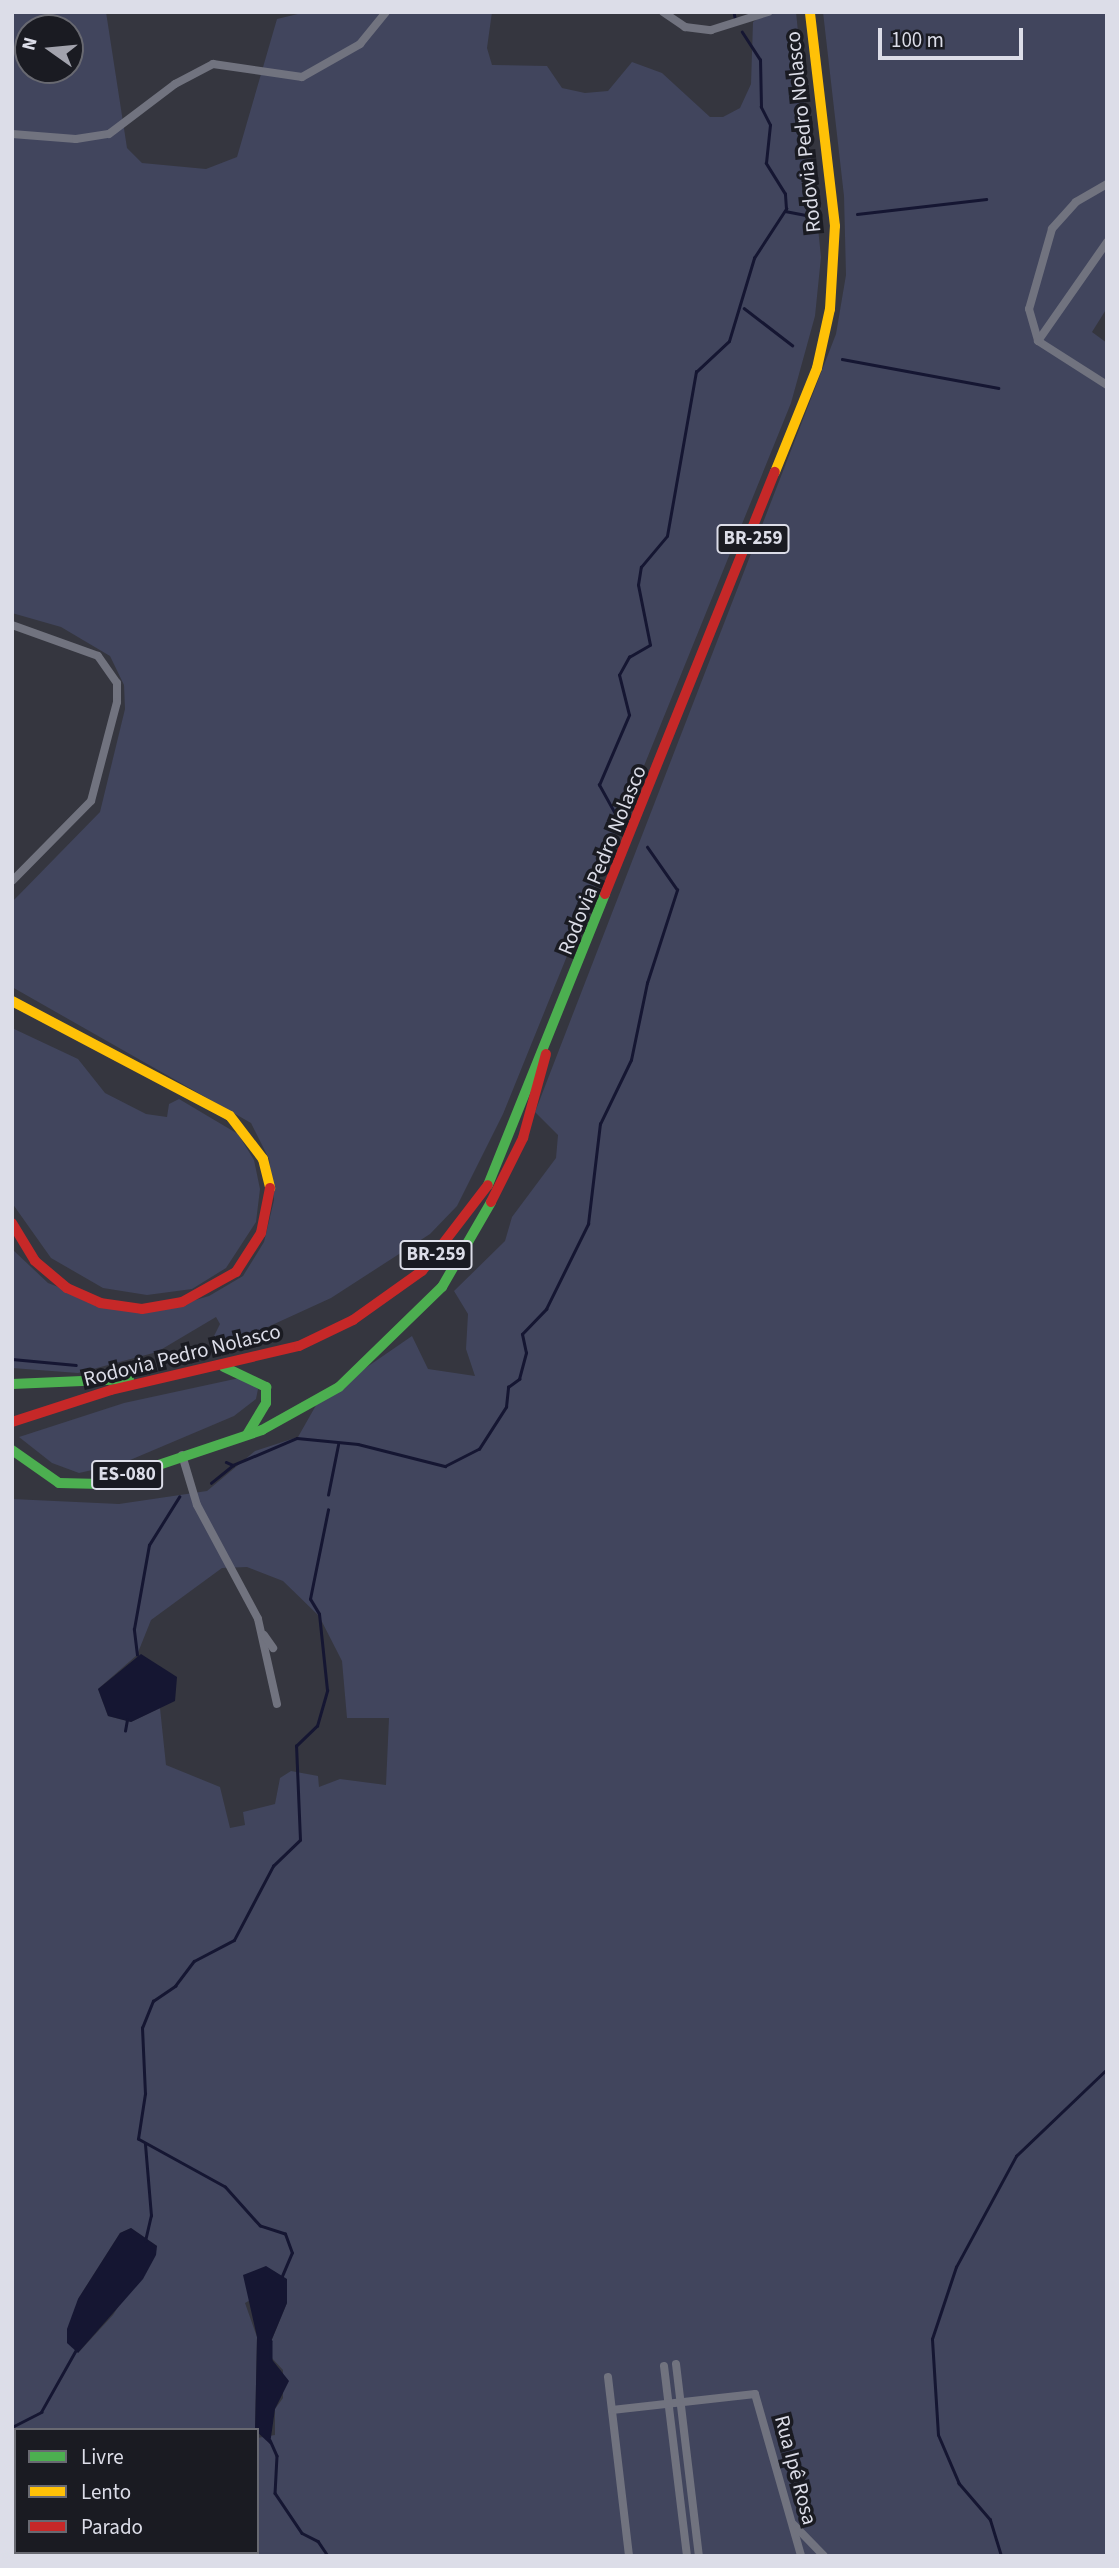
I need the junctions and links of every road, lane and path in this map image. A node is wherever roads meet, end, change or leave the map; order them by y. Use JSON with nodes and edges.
{"nodes":[{"id":1,"x":386,"y":12,"type":"edge"},
{"id":2,"x":663,"y":12,"type":"edge"},
{"id":3,"x":768,"y":12,"type":"edge"},
{"id":4,"x":810,"y":12,"type":"edge"},
{"id":5,"x":12,"y":134,"type":"edge"},
{"id":6,"x":1107,"y":184,"type":"edge"},
{"id":7,"x":1107,"y":242,"type":"edge"},
{"id":8,"x":1038,"y":341,"type":"junction"},
{"id":9,"x":1107,"y":385,"type":"edge"},
{"id":10,"x":12,"y":625,"type":"edge"},
{"id":11,"x":12,"y":881,"type":"edge"},
{"id":12,"x":12,"y":1001,"type":"edge"},
{"id":13,"x":550,"y":1041,"type":"junction"},
{"id":14,"x":12,"y":1223,"type":"edge"},
{"id":15,"x":224,"y":1367,"type":"junction"},
{"id":16,"x":162,"y":1378,"type":"junction"},
{"id":17,"x":12,"y":1384,"type":"edge"},
{"id":18,"x":12,"y":1422,"type":"edge"},
{"id":19,"x":247,"y":1435,"type":"junction"},
{"id":20,"x":12,"y":1450,"type":"edge"},
{"id":21,"x":182,"y":1455,"type":"junction"},
{"id":22,"x":262,"y":1633,"type":"junction"},
{"id":23,"x":273,"y":1648,"type":"dead end"},
{"id":24,"x":277,"y":1704,"type":"dead end"},
{"id":25,"x":676,"y":2364,"type":"dead end"},
{"id":26,"x":664,"y":2366,"type":"dead end"},
{"id":27,"x":608,"y":2377,"type":"dead end"},
{"id":28,"x":681,"y":2401,"type":"junction"},
{"id":29,"x":668,"y":2402,"type":"junction"},
{"id":30,"x":611,"y":2410,"type":"junction"},
{"id":31,"x":794,"y":2525,"type":"junction"},
{"id":32,"x":629,"y":2556,"type":"edge"},
{"id":33,"x":687,"y":2556,"type":"edge"},
{"id":34,"x":699,"y":2556,"type":"edge"},
{"id":35,"x":801,"y":2556,"type":"edge"},
{"id":36,"x":824,"y":2556,"type":"edge"}],
"edges":[{"from":1,"to":5,"type":"street"},
{"from":2,"to":3,"type":"street"},
{"from":4,"to":13,"type":"main road","name":"Rodovia Pedro Nolasco","number":"BR-259"},
{"from":6,"to":8,"type":"street"},
{"from":7,"to":8,"type":"street"},
{"from":8,"to":9,"type":"street"},
{"from":10,"to":11,"type":"street"},
{"from":12,"to":14,"type":"main road"},
{"from":13,"to":15,"type":"main road","name":"Rodovia Pedro Nolasco","number":"BR-259"},
{"from":13,"to":19,"type":"main road"},
{"from":15,"to":16,"type":"main road","name":"Rodovia Pedro Nolasco","number":"BR-259"},
{"from":15,"to":19,"type":"main road"},
{"from":16,"to":17,"type":"main road"},
{"from":16,"to":18,"type":"main road","name":"Rodovia Pedro Nolasco","number":"BR-259"},
{"from":19,"to":21,"type":"main road","number":"ES-080"},
{"from":20,"to":21,"type":"main road","number":"ES-080"},
{"from":21,"to":22,"type":"street"},
{"from":22,"to":23,"type":"street"},
{"from":22,"to":24,"type":"street"},
{"from":25,"to":28,"type":"street"},
{"from":26,"to":29,"type":"street"},
{"from":27,"to":30,"type":"street"},
{"from":28,"to":29,"type":"street"},
{"from":28,"to":31,"type":"street","name":"Rua Ipê Rosa"},
{"from":28,"to":34,"type":"street"},
{"from":29,"to":30,"type":"street"},
{"from":29,"to":33,"type":"street"},
{"from":30,"to":32,"type":"street"},
{"from":31,"to":35,"type":"street","name":"Rua Ipê Rosa"},
{"from":31,"to":36,"type":"street"}]}
